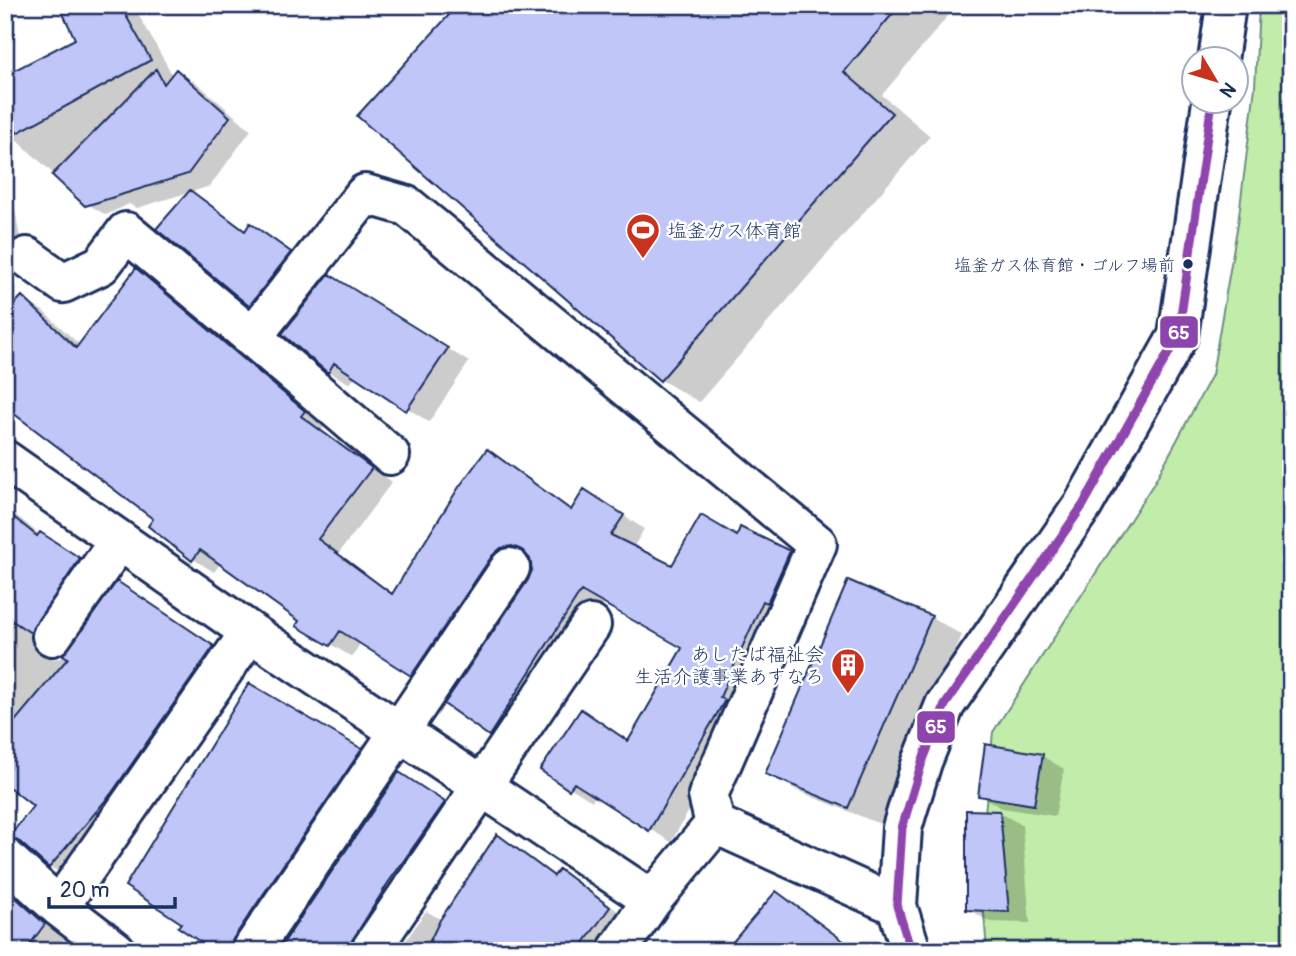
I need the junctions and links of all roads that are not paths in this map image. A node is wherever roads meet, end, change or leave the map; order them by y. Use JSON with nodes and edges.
{"nodes":[{"id":1,"x":1226,"y":5,"type":"edge"},
{"id":2,"x":1220,"y":46,"type":"edge"},
{"id":3,"x":1210,"y":116,"type":"edge"},
{"id":4,"x":27,"y":257,"type":"dead end"},
{"id":5,"x":252,"y":337,"type":"junction"},
{"id":6,"x":390,"y":455,"type":"dead end"},
{"id":7,"x":5,"y":460,"type":"edge"},
{"id":8,"x":119,"y":541,"type":"junction"},
{"id":9,"x":510,"y":568,"type":"dead end"},
{"id":10,"x":591,"y":625,"type":"dead end"},
{"id":11,"x":250,"y":632,"type":"junction"},
{"id":12,"x":52,"y":636,"type":"dead end"},
{"id":13,"x":399,"y":729,"type":"junction"},
{"id":14,"x":482,"y":788,"type":"junction"},
{"id":15,"x":715,"y":824,"type":"junction"},
{"id":16,"x":5,"y":858,"type":"edge"},
{"id":17,"x":653,"y":900,"type":"junction"},
{"id":18,"x":897,"y":906,"type":"junction"},
{"id":19,"x":59,"y":907,"type":"junction"},
{"id":20,"x":116,"y":951,"type":"edge"},
{"id":21,"x":251,"y":951,"type":"edge"},
{"id":22,"x":370,"y":951,"type":"edge"},
{"id":23,"x":617,"y":951,"type":"edge"},
{"id":24,"x":911,"y":951,"type":"edge"}],
"edges":[{"from":1,"to":2,"type":"street"},
{"from":3,"to":18,"type":"street"},
{"from":4,"to":5,"type":"street"},
{"from":5,"to":6,"type":"street"},
{"from":5,"to":15,"type":"street"},
{"from":7,"to":8,"type":"street"},
{"from":8,"to":11,"type":"street"},
{"from":8,"to":12,"type":"street"},
{"from":9,"to":13,"type":"street"},
{"from":10,"to":14,"type":"street"},
{"from":11,"to":13,"type":"street"},
{"from":11,"to":19,"type":"street"},
{"from":13,"to":14,"type":"street"},
{"from":13,"to":21,"type":"street"},
{"from":14,"to":17,"type":"street"},
{"from":14,"to":22,"type":"street"},
{"from":15,"to":17,"type":"street"},
{"from":15,"to":18,"type":"street"},
{"from":16,"to":19,"type":"street"},
{"from":17,"to":23,"type":"street"},
{"from":18,"to":24,"type":"street"},
{"from":19,"to":20,"type":"street"}]}
